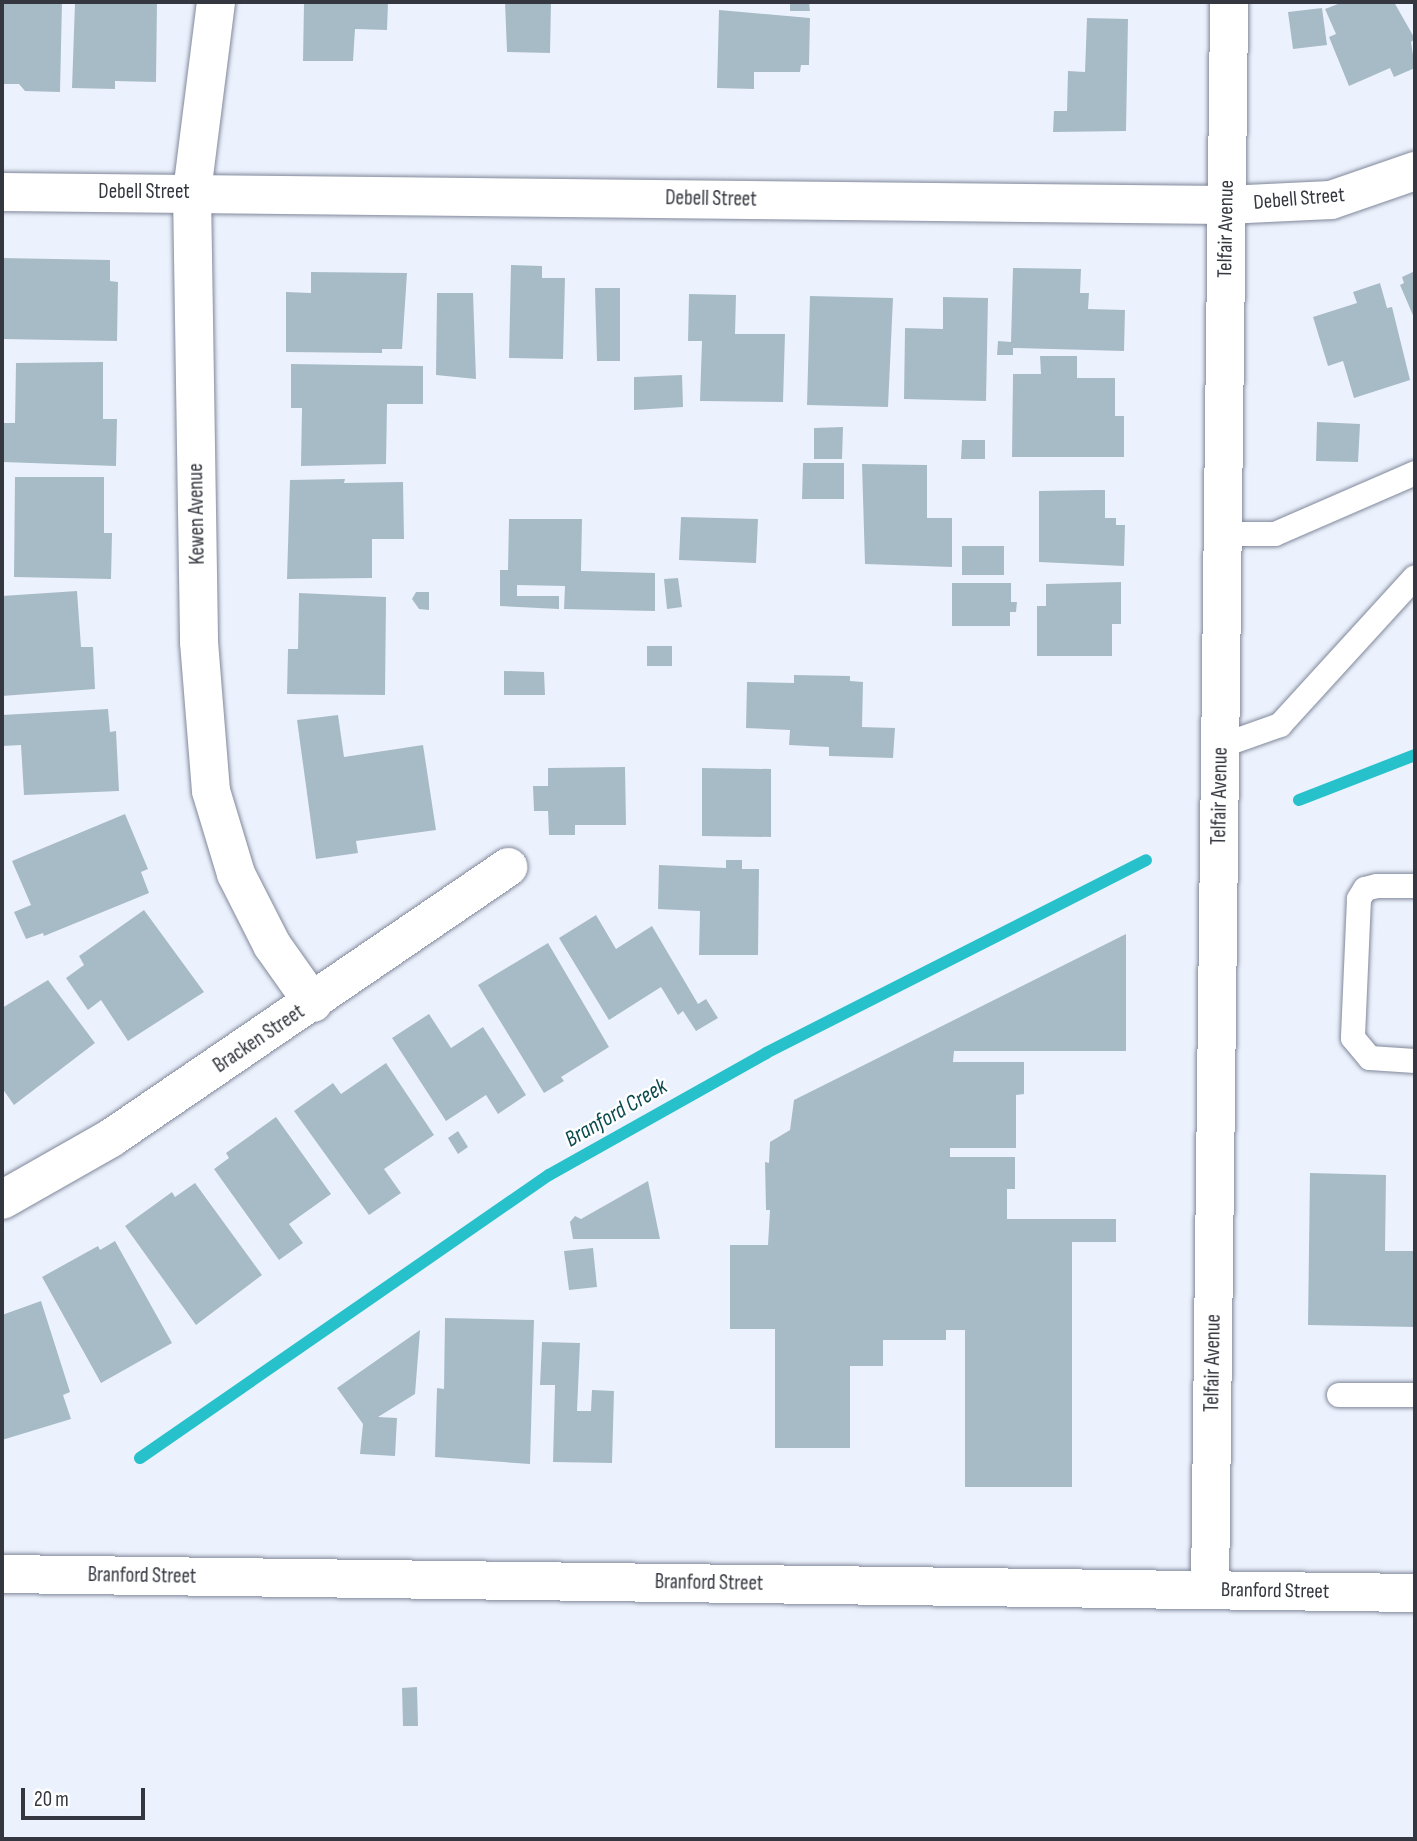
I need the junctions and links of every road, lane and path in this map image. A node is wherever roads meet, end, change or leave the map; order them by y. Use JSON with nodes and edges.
{"nodes":[{"id":1,"x":216,"y":2,"type":"edge"},
{"id":2,"x":1229,"y":2,"type":"edge"},
{"id":3,"x":1415,"y":171,"type":"edge"},
{"id":4,"x":2,"y":192,"type":"edge"},
{"id":5,"x":192,"y":192,"type":"junction"},
{"id":6,"x":1226,"y":205,"type":"junction"},
{"id":7,"x":1415,"y":473,"type":"edge"},
{"id":8,"x":1223,"y":534,"type":"junction"},
{"id":9,"x":1415,"y":577,"type":"edge"},
{"id":10,"x":1221,"y":747,"type":"junction"},
{"id":11,"x":508,"y":867,"type":"dead end"},
{"id":12,"x":1415,"y":886,"type":"edge"},
{"id":13,"x":313,"y":1003,"type":"junction"},
{"id":14,"x":1415,"y":1060,"type":"edge"},
{"id":15,"x":2,"y":1200,"type":"edge"},
{"id":16,"x":1339,"y":1395,"type":"dead end"},
{"id":17,"x":1415,"y":1395,"type":"edge"},
{"id":18,"x":2,"y":1574,"type":"edge"},
{"id":19,"x":1210,"y":1590,"type":"junction"},
{"id":20,"x":1415,"y":1593,"type":"edge"}],
"edges":[{"from":1,"to":5,"type":"street","name":"Kewen Avenue"},
{"from":2,"to":6,"type":"street","name":"Telfair Avenue"},
{"from":3,"to":6,"type":"street","name":"Debell Street"},
{"from":4,"to":5,"type":"street","name":"Debell Street"},
{"from":5,"to":6,"type":"street","name":"Debell Street"},
{"from":5,"to":13,"type":"street","name":"Kewen Avenue"},
{"from":6,"to":8,"type":"street","name":"Telfair Avenue"},
{"from":7,"to":8,"type":"lane"},
{"from":8,"to":10,"type":"street","name":"Telfair Avenue"},
{"from":9,"to":10,"type":"lane"},
{"from":10,"to":19,"type":"street","name":"Telfair Avenue"},
{"from":11,"to":13,"type":"street","name":"Bracken Street"},
{"from":12,"to":14,"type":"lane"},
{"from":13,"to":15,"type":"street","name":"Bracken Street"},
{"from":16,"to":17,"type":"lane"},
{"from":18,"to":19,"type":"street","name":"Branford Street"},
{"from":19,"to":20,"type":"street","name":"Branford Street"}]}
